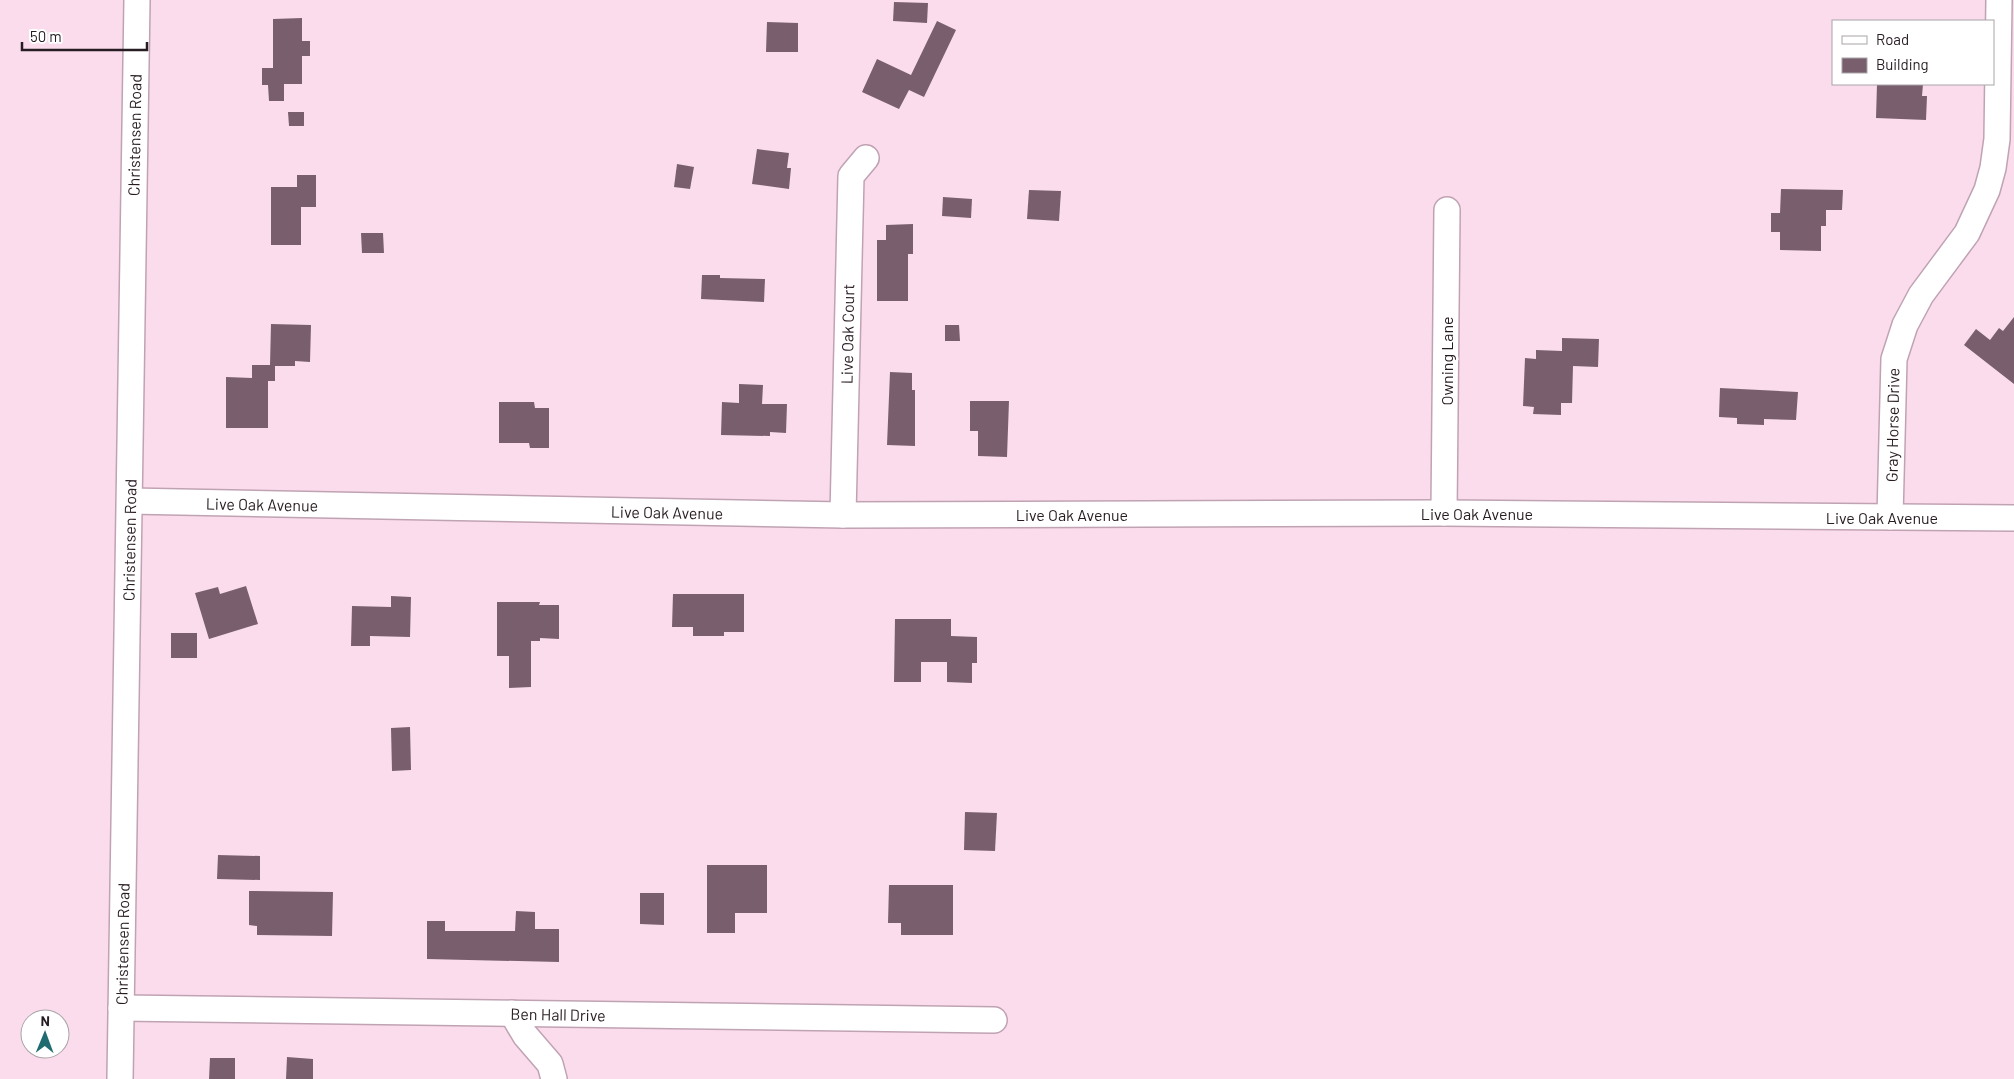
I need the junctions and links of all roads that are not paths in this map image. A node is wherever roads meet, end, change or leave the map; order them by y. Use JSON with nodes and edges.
{"nodes":[{"id":1,"x":137,"y":0,"type":"edge"},
{"id":2,"x":1999,"y":0,"type":"edge"},
{"id":3,"x":866,"y":158,"type":"dead end"},
{"id":4,"x":1447,"y":210,"type":"dead end"},
{"id":5,"x":130,"y":501,"type":"junction"},
{"id":6,"x":1444,"y":513,"type":"junction"},
{"id":7,"x":843,"y":515,"type":"junction"},
{"id":8,"x":1890,"y":517,"type":"junction"},
{"id":9,"x":2014,"y":518,"type":"edge"},
{"id":10,"x":120,"y":1008,"type":"junction"},
{"id":11,"x":512,"y":1013,"type":"junction"},
{"id":12,"x":994,"y":1020,"type":"dead end"},
{"id":13,"x":120,"y":1079,"type":"edge"},
{"id":14,"x":554,"y":1079,"type":"edge"}],
"edges":[{"from":1,"to":5,"type":"street","name":"Christensen Road"},
{"from":2,"to":8,"type":"street","name":"Gray Horse Drive"},
{"from":3,"to":7,"type":"street","name":"Live Oak Court"},
{"from":4,"to":6,"type":"street","name":"Owning Lane"},
{"from":5,"to":7,"type":"street","name":"Live Oak Avenue"},
{"from":5,"to":10,"type":"street","name":"Christensen Road"},
{"from":6,"to":7,"type":"street","name":"Live Oak Avenue"},
{"from":6,"to":8,"type":"street","name":"Live Oak Avenue"},
{"from":8,"to":9,"type":"street","name":"Live Oak Avenue"},
{"from":10,"to":11,"type":"street","name":"Ben Hall Drive"},
{"from":10,"to":13,"type":"street","name":"Christensen Road"},
{"from":11,"to":12,"type":"street","name":"Ben Hall Drive"},
{"from":11,"to":14,"type":"street"}]}
